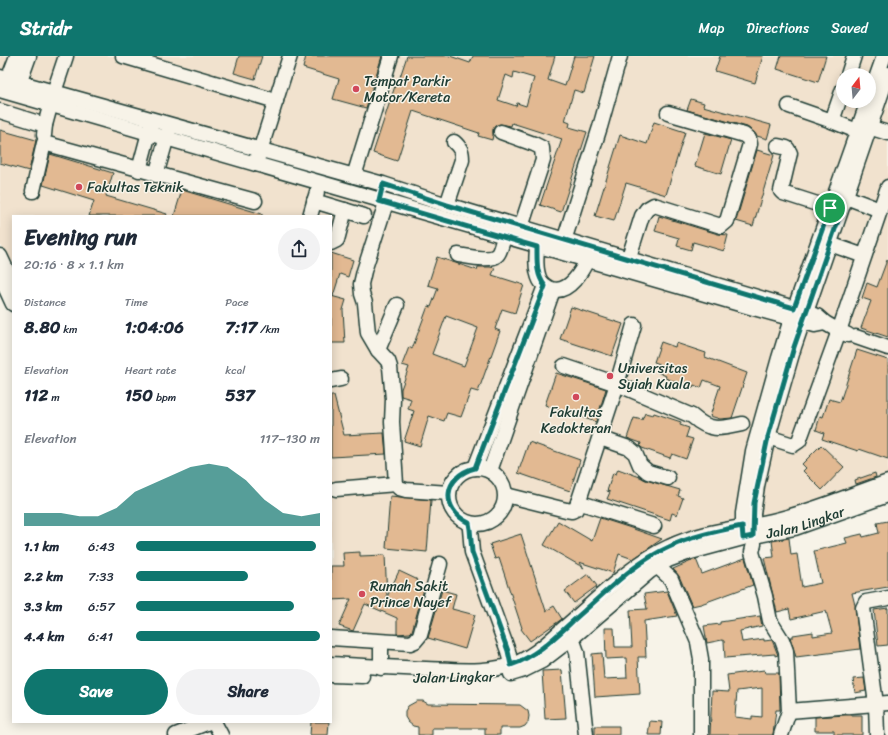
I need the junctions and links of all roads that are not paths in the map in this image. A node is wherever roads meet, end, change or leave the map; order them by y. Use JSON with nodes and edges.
{"nodes":[{"id":1,"x":16,"y":56,"type":"edge"},
{"id":2,"x":29,"y":56,"type":"edge"},
{"id":3,"x":66,"y":56,"type":"edge"},
{"id":4,"x":123,"y":56,"type":"edge"},
{"id":5,"x":290,"y":56,"type":"edge"},
{"id":6,"x":391,"y":56,"type":"edge"},
{"id":7,"x":620,"y":56,"type":"edge"},
{"id":8,"x":854,"y":56,"type":"edge"},
{"id":9,"x":884,"y":56,"type":"edge"},
{"id":10,"x":850,"y":68,"type":"edge"},
{"id":11,"x":888,"y":74,"type":"edge"},
{"id":12,"x":876,"y":78,"type":"edge"},
{"id":13,"x":8,"y":86,"type":"edge"},
{"id":14,"x":52,"y":99,"type":"junction"},
{"id":15,"x":276,"y":101,"type":"junction"},
{"id":16,"x":789,"y":106,"type":"dead end"},
{"id":17,"x":836,"y":108,"type":"edge"},
{"id":18,"x":866,"y":108,"type":"edge"},
{"id":19,"x":0,"y":111,"type":"edge"},
{"id":20,"x":668,"y":112,"type":"dead end"},
{"id":21,"x":152,"y":119,"type":"junction"},
{"id":22,"x":832,"y":121,"type":"junction"},
{"id":23,"x":170,"y":124,"type":"junction"},
{"id":24,"x":45,"y":125,"type":"junction"},
{"id":25,"x":862,"y":128,"type":"junction"},
{"id":26,"x":501,"y":132,"type":"dead end"},
{"id":27,"x":888,"y":133,"type":"edge"},
{"id":28,"x":148,"y":134,"type":"junction"},
{"id":29,"x":166,"y":139,"type":"junction"},
{"id":30,"x":454,"y":142,"type":"dead end"},
{"id":31,"x":44,"y":143,"type":"junction"},
{"id":32,"x":778,"y":146,"type":"dead end"},
{"id":33,"x":260,"y":149,"type":"junction"},
{"id":34,"x":255,"y":165,"type":"junction"},
{"id":35,"x":139,"y":170,"type":"junction"},
{"id":36,"x":156,"y":175,"type":"junction"},
{"id":37,"x":354,"y":176,"type":"junction"},
{"id":38,"x":384,"y":179,"type":"junction"},
{"id":39,"x":319,"y":184,"type":"junction"},
{"id":40,"x":888,"y":187,"type":"edge"},
{"id":41,"x":33,"y":191,"type":"dead end"},
{"id":42,"x":846,"y":197,"type":"junction"},
{"id":43,"x":314,"y":201,"type":"junction"},
{"id":44,"x":255,"y":202,"type":"dead end"},
{"id":45,"x":382,"y":202,"type":"junction"},
{"id":46,"x":447,"y":205,"type":"junction"},
{"id":47,"x":345,"y":210,"type":"junction"},
{"id":48,"x":835,"y":210,"type":"junction"},
{"id":49,"x":880,"y":210,"type":"junction"},
{"id":50,"x":310,"y":215,"type":"edge"},
{"id":51,"x":364,"y":216,"type":"dead end"},
{"id":52,"x":521,"y":227,"type":"junction"},
{"id":53,"x":539,"y":232,"type":"junction"},
{"id":54,"x":504,"y":237,"type":"junction"},
{"id":55,"x":332,"y":242,"type":"edge"},
{"id":56,"x":830,"y":244,"type":"junction"},
{"id":57,"x":562,"y":246,"type":"junction"},
{"id":58,"x":537,"y":247,"type":"junction"},
{"id":59,"x":590,"y":254,"type":"junction"},
{"id":60,"x":458,"y":255,"type":"dead end"},
{"id":61,"x":0,"y":256,"type":"edge"},
{"id":62,"x":864,"y":256,"type":"junction"},
{"id":63,"x":628,"y":260,"type":"junction"},
{"id":64,"x":0,"y":276,"type":"edge"},
{"id":65,"x":12,"y":282,"type":"edge"},
{"id":66,"x":549,"y":288,"type":"junction"},
{"id":67,"x":12,"y":302,"type":"edge"},
{"id":68,"x":397,"y":305,"type":"dead end"},
{"id":69,"x":798,"y":315,"type":"junction"},
{"id":70,"x":634,"y":325,"type":"dead end"},
{"id":71,"x":847,"y":334,"type":"junction"},
{"id":72,"x":888,"y":348,"type":"edge"},
{"id":73,"x":378,"y":350,"type":"junction"},
{"id":74,"x":564,"y":366,"type":"dead end"},
{"id":75,"x":617,"y":384,"type":"junction"},
{"id":76,"x":742,"y":424,"type":"dead end"},
{"id":77,"x":768,"y":437,"type":"junction"},
{"id":78,"x":600,"y":438,"type":"junction"},
{"id":79,"x":475,"y":468,"type":"junction"},
{"id":80,"x":490,"y":471,"type":"junction"},
{"id":81,"x":668,"y":478,"type":"dead end"},
{"id":82,"x":888,"y":482,"type":"edge"},
{"id":83,"x":396,"y":484,"type":"junction"},
{"id":84,"x":336,"y":489,"type":"dead end"},
{"id":85,"x":449,"y":492,"type":"junction"},
{"id":86,"x":506,"y":495,"type":"junction"},
{"id":87,"x":888,"y":495,"type":"edge"},
{"id":88,"x":578,"y":502,"type":"junction"},
{"id":89,"x":469,"y":523,"type":"junction"},
{"id":90,"x":654,"y":526,"type":"dead end"},
{"id":91,"x":748,"y":531,"type":"junction"},
{"id":92,"x":440,"y":564,"type":"dead end"},
{"id":93,"x":657,"y":566,"type":"junction"},
{"id":94,"x":888,"y":598,"type":"edge"},
{"id":95,"x":332,"y":638,"type":"edge"},
{"id":96,"x":572,"y":638,"type":"junction"},
{"id":97,"x":381,"y":642,"type":"junction"},
{"id":98,"x":332,"y":664,"type":"edge"},
{"id":99,"x":511,"y":665,"type":"junction"},
{"id":100,"x":380,"y":668,"type":"junction"},
{"id":101,"x":332,"y":675,"type":"edge"},
{"id":102,"x":882,"y":704,"type":"edge"},
{"id":103,"x":789,"y":711,"type":"junction"},
{"id":104,"x":206,"y":723,"type":"edge"},
{"id":105,"x":215,"y":723,"type":"edge"},
{"id":106,"x":176,"y":735,"type":"edge"},
{"id":107,"x":221,"y":735,"type":"edge"},
{"id":108,"x":586,"y":735,"type":"edge"},
{"id":109,"x":701,"y":735,"type":"edge"},
{"id":110,"x":781,"y":735,"type":"edge"},
{"id":111,"x":877,"y":735,"type":"edge"}],
"edges":[{"from":1,"to":13,"type":"street"},
{"from":2,"to":13,"type":"street"},
{"from":3,"to":14,"type":"street"},
{"from":4,"to":15,"type":"street"},
{"from":5,"to":15,"type":"street"},
{"from":6,"to":37,"type":"street"},
{"from":7,"to":57,"type":"street"},
{"from":8,"to":10,"type":"street"},
{"from":9,"to":12,"type":"street"},
{"from":11,"to":25,"type":"street"},
{"from":13,"to":14,"type":"street"},
{"from":14,"to":21,"type":"street"},
{"from":14,"to":24,"type":"street"},
{"from":14,"to":28,"type":"street"},
{"from":15,"to":33,"type":"street"},
{"from":16,"to":22,"type":"street"},
{"from":17,"to":22,"type":"street"},
{"from":18,"to":25,"type":"street"},
{"from":19,"to":24,"type":"street"},
{"from":20,"to":63,"type":"street"},
{"from":21,"to":23,"type":"street"},
{"from":21,"to":28,"type":"street"},
{"from":22,"to":25,"type":"street"},
{"from":23,"to":29,"type":"street"},
{"from":23,"to":33,"type":"street"},
{"from":24,"to":31,"type":"street"},
{"from":25,"to":27,"type":"street"},
{"from":25,"to":42,"type":"street"},
{"from":25,"to":48,"type":"street"},
{"from":26,"to":52,"type":"street"},
{"from":28,"to":29,"type":"street"},
{"from":28,"to":35,"type":"street"},
{"from":29,"to":34,"type":"street"},
{"from":29,"to":36,"type":"street"},
{"from":30,"to":46,"type":"street"},
{"from":31,"to":35,"type":"street"},
{"from":31,"to":41,"type":"street"},
{"from":32,"to":48,"type":"street"},
{"from":33,"to":34,"type":"street"},
{"from":33,"to":37,"type":"street"},
{"from":34,"to":39,"type":"street"},
{"from":35,"to":36,"type":"street"},
{"from":36,"to":44,"type":"street"},
{"from":37,"to":38,"type":"street"},
{"from":38,"to":45,"type":"street"},
{"from":38,"to":46,"type":"street"},
{"from":39,"to":43,"type":"street"},
{"from":39,"to":45,"type":"street"},
{"from":40,"to":49,"type":"street"},
{"from":42,"to":48,"type":"street"},
{"from":42,"to":49,"type":"street"},
{"from":43,"to":47,"type":"street"},
{"from":43,"to":50,"type":"street"},
{"from":45,"to":54,"type":"street"},
{"from":45,"to":73,"type":"street"},
{"from":46,"to":52,"type":"street"},
{"from":47,"to":51,"type":"street"},
{"from":47,"to":55,"type":"street"},
{"from":48,"to":56,"type":"street"},
{"from":48,"to":69,"type":"street"},
{"from":49,"to":62,"type":"street"},
{"from":52,"to":53,"type":"street"},
{"from":53,"to":57,"type":"street"},
{"from":53,"to":58,"type":"street"},
{"from":54,"to":58,"type":"street"},
{"from":54,"to":60,"type":"street"},
{"from":56,"to":62,"type":"street"},
{"from":56,"to":69,"type":"street"},
{"from":57,"to":58,"type":"street"},
{"from":57,"to":59,"type":"street"},
{"from":58,"to":66,"type":"street"},
{"from":59,"to":63,"type":"street"},
{"from":59,"to":66,"type":"street"},
{"from":59,"to":69,"type":"street"},
{"from":61,"to":65,"type":"street"},
{"from":62,"to":71,"type":"street"},
{"from":63,"to":69,"type":"street"},
{"from":64,"to":67,"type":"street"},
{"from":66,"to":79,"type":"street"},
{"from":66,"to":80,"type":"street"},
{"from":68,"to":73,"type":"street"},
{"from":69,"to":71,"type":"street"},
{"from":69,"to":77,"type":"street"},
{"from":69,"to":91,"type":"street"},
{"from":70,"to":75,"type":"street"},
{"from":71,"to":72,"type":"street"},
{"from":71,"to":77,"type":"street"},
{"from":73,"to":83,"type":"street"},
{"from":74,"to":75,"type":"street"},
{"from":75,"to":76,"type":"street"},
{"from":75,"to":78,"type":"street"},
{"from":77,"to":91,"type":"street"},
{"from":78,"to":81,"type":"street"},
{"from":78,"to":88,"type":"street"},
{"from":79,"to":80,"type":"street"},
{"from":79,"to":85,"type":"street"},
{"from":80,"to":86,"type":"street"},
{"from":82,"to":91,"type":"street"},
{"from":83,"to":84,"type":"street"},
{"from":83,"to":85,"type":"street"},
{"from":85,"to":89,"type":"street"},
{"from":86,"to":88,"type":"street"},
{"from":86,"to":89,"type":"street"},
{"from":87,"to":91,"type":"street","name":"Jalan Lingkar"},
{"from":88,"to":90,"type":"street"},
{"from":89,"to":99,"type":"street"},
{"from":91,"to":93,"type":"street","name":"Jalan Lingkar"},
{"from":91,"to":99,"type":"street"},
{"from":91,"to":103,"type":"street"},
{"from":92,"to":97,"type":"street"},
{"from":93,"to":96,"type":"street","name":"Jalan Lingkar"},
{"from":93,"to":109,"type":"street"},
{"from":94,"to":102,"type":"street"},
{"from":95,"to":97,"type":"street"},
{"from":96,"to":101,"type":"street","name":"Jalan Lingkar"},
{"from":96,"to":108,"type":"street"},
{"from":97,"to":100,"type":"street"},
{"from":98,"to":100,"type":"street"},
{"from":99,"to":100,"type":"street"},
{"from":102,"to":103,"type":"street"},
{"from":102,"to":111,"type":"street"},
{"from":103,"to":110,"type":"street"},
{"from":104,"to":106,"type":"street"},
{"from":105,"to":107,"type":"street"}]}
